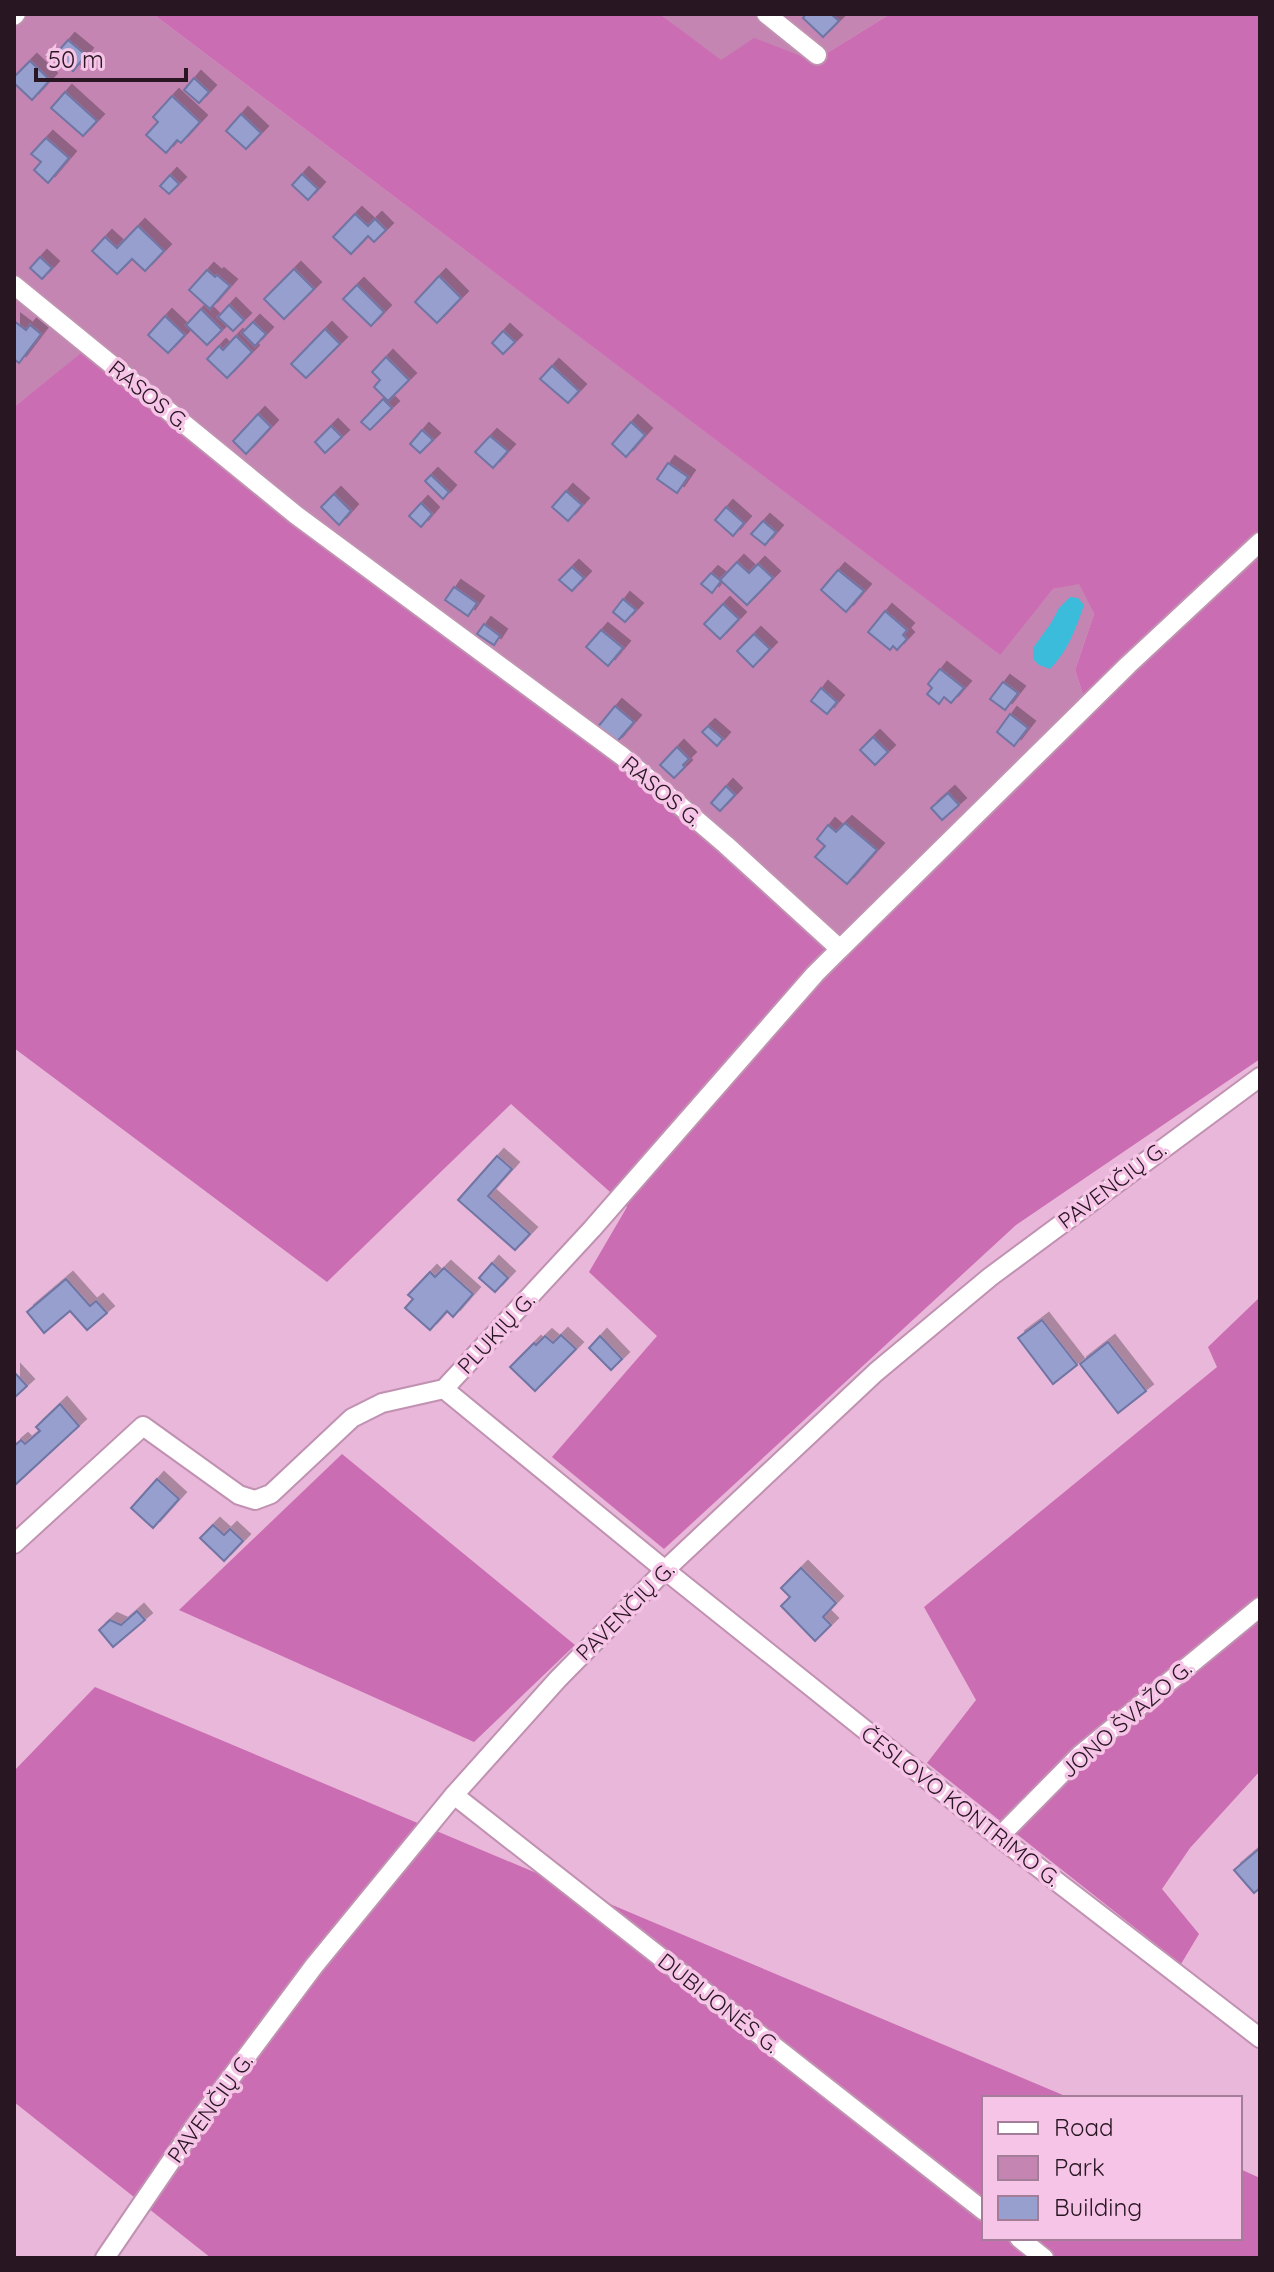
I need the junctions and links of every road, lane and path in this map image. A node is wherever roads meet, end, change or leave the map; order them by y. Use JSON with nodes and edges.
{"nodes":[{"id":1,"x":766,"y":14,"type":"edge"},
{"id":2,"x":817,"y":55,"type":"dead end"},
{"id":3,"x":14,"y":285,"type":"edge"},
{"id":4,"x":1260,"y":542,"type":"edge"},
{"id":5,"x":840,"y":949,"type":"junction"},
{"id":6,"x":1260,"y":1077,"type":"edge"},
{"id":7,"x":444,"y":1389,"type":"junction"},
{"id":8,"x":14,"y":1544,"type":"edge"},
{"id":9,"x":665,"y":1570,"type":"junction"},
{"id":10,"x":1260,"y":1607,"type":"edge"},
{"id":11,"x":454,"y":1795,"type":"junction"},
{"id":12,"x":999,"y":1837,"type":"junction"},
{"id":13,"x":1260,"y":2038,"type":"edge"},
{"id":14,"x":982,"y":2209,"type":"edge"},
{"id":15,"x":1022,"y":2240,"type":"edge"},
{"id":16,"x":105,"y":2258,"type":"edge"},
{"id":17,"x":1044,"y":2258,"type":"edge"}],
"edges":[{"from":1,"to":2,"type":"street"},
{"from":3,"to":5,"type":"street","name":"RASOS G."},
{"from":4,"to":5,"type":"street"},
{"from":5,"to":7,"type":"street","name":"PLUKIŲ G."},
{"from":6,"to":9,"type":"street","name":"PAVENČIŲ G."},
{"from":7,"to":8,"type":"street","name":"PLUKIŲ G."},
{"from":7,"to":9,"type":"street","name":"ČESLOVO KONTRIMO G."},
{"from":9,"to":11,"type":"street","name":"PAVENČIŲ G."},
{"from":9,"to":12,"type":"street","name":"ČESLOVO KONTRIMO G."},
{"from":10,"to":12,"type":"street","name":"JONO ŠVAŽO G."},
{"from":11,"to":14,"type":"street","name":"DUBIJONĖS G."},
{"from":11,"to":16,"type":"street","name":"PAVENČIŲ G."},
{"from":12,"to":13,"type":"street","name":"ČESLOVO KONTRIMO G."},
{"from":15,"to":17,"type":"street"}]}
